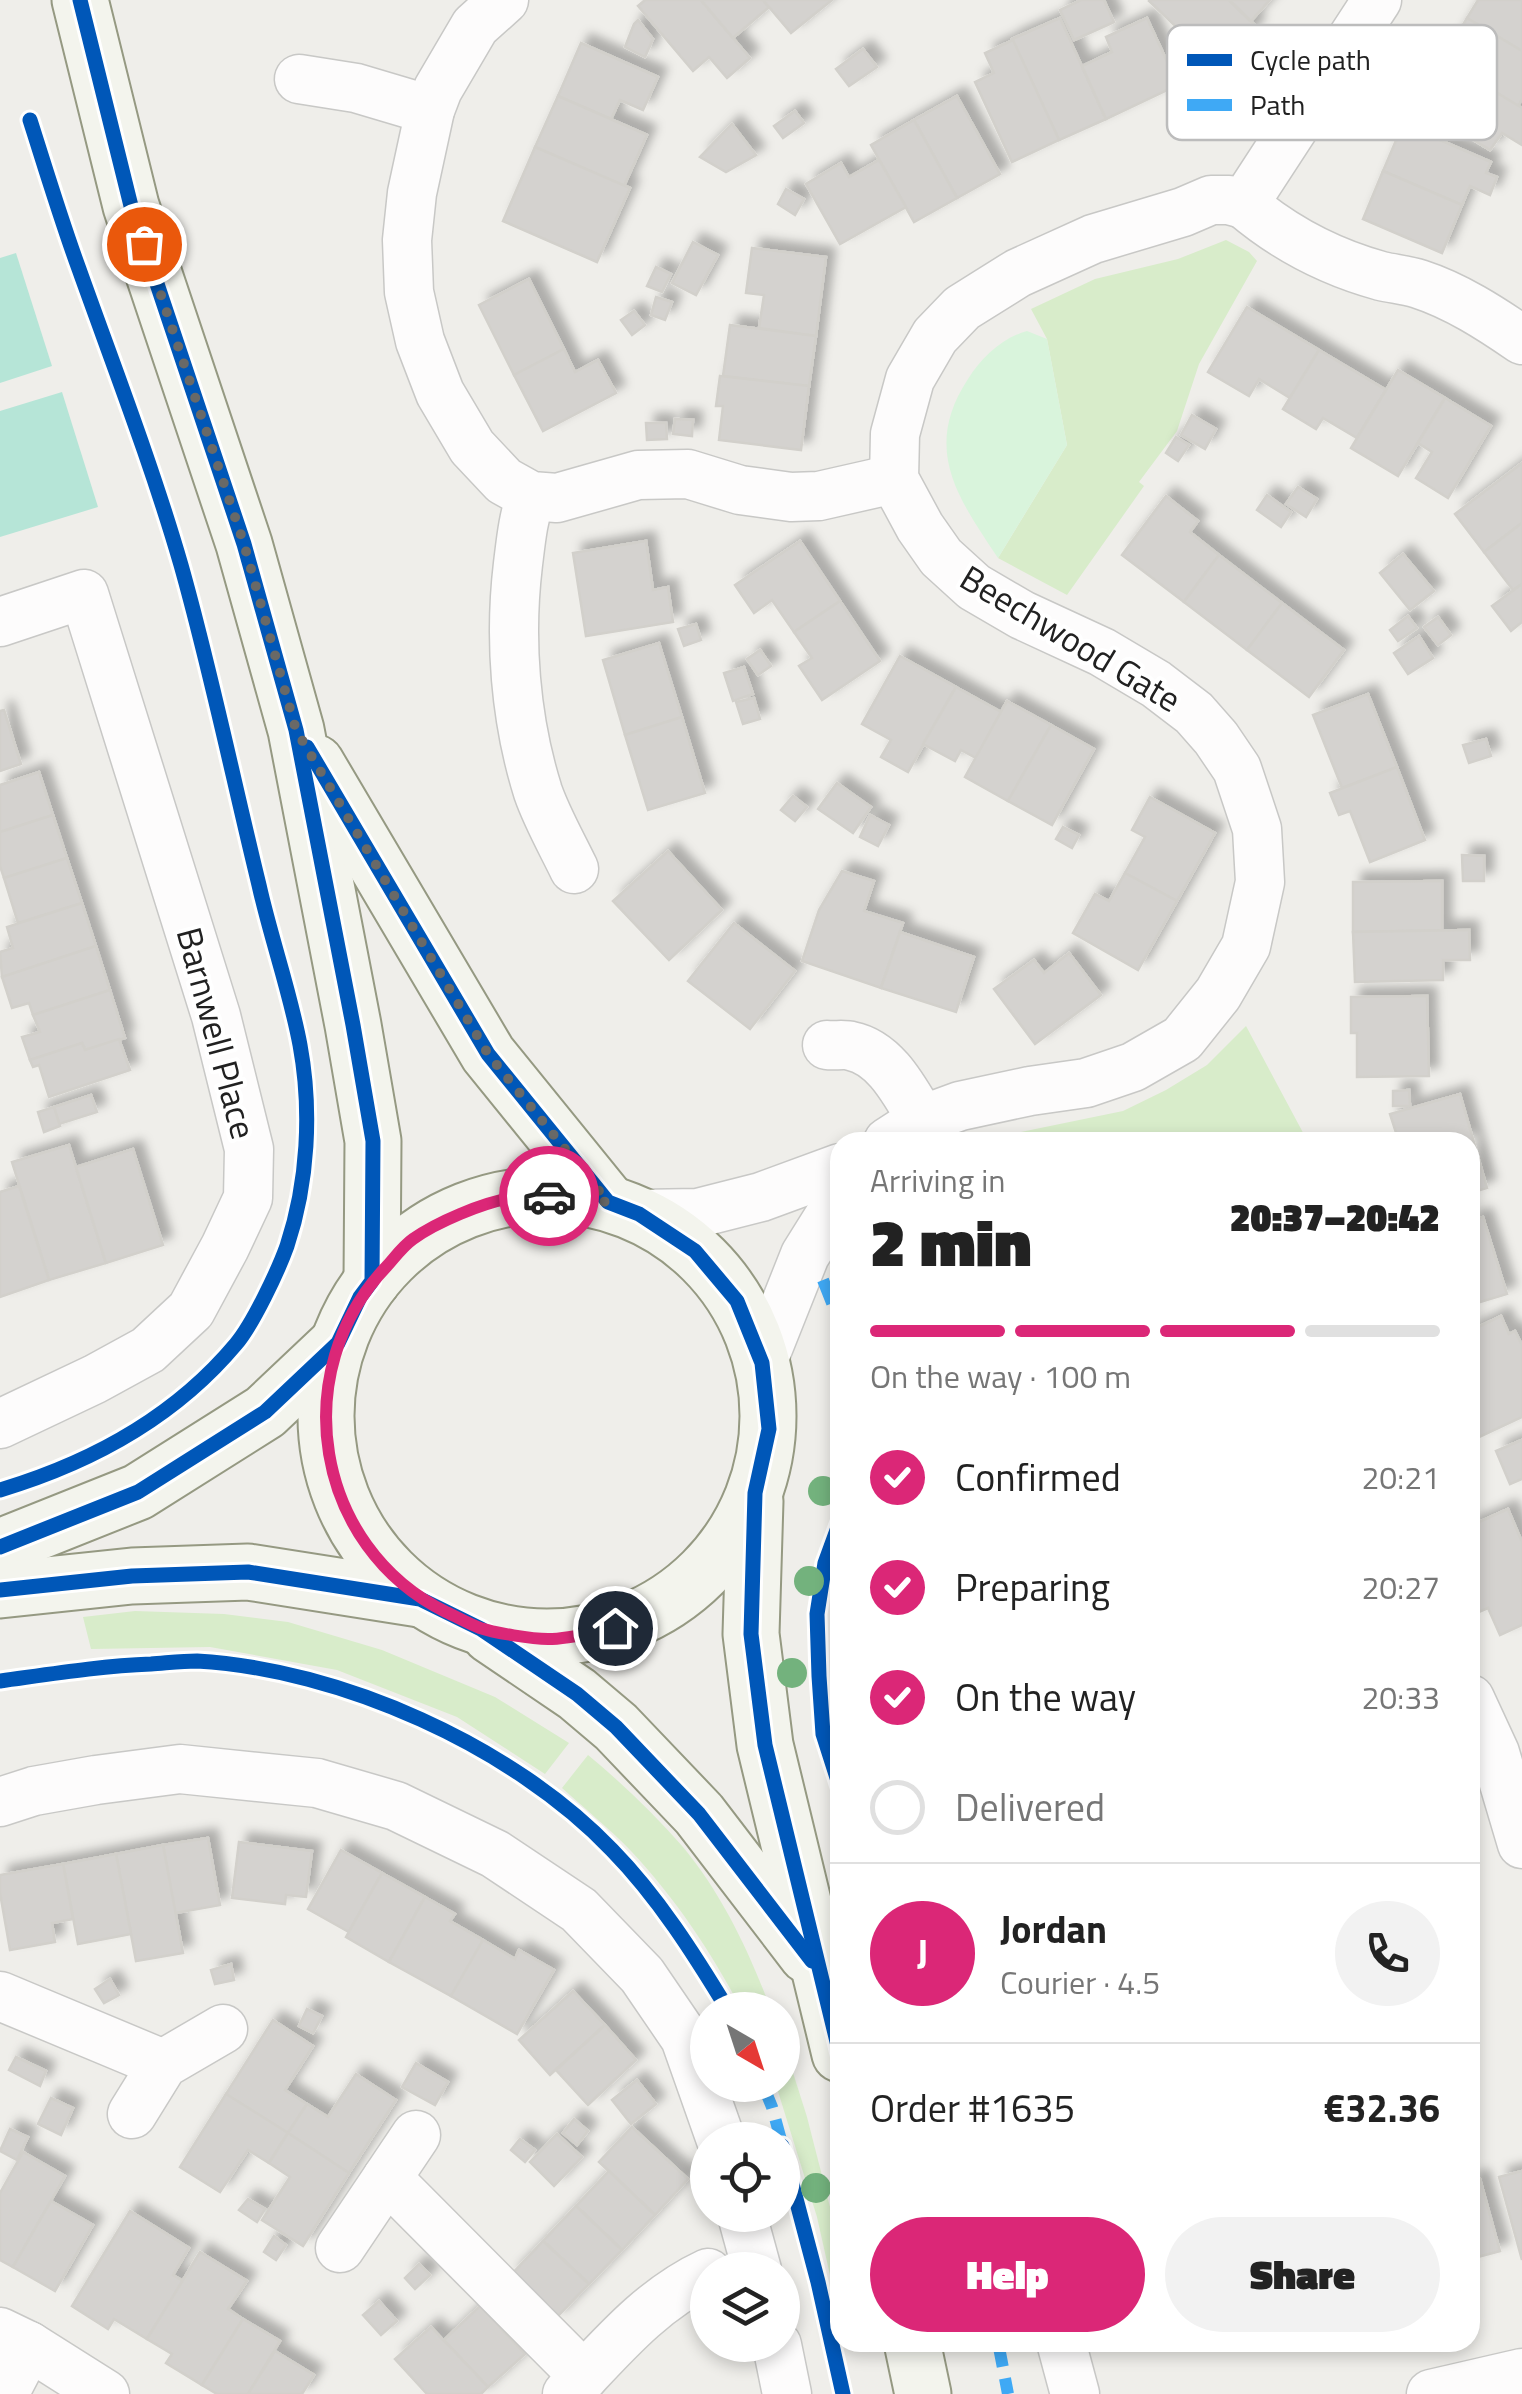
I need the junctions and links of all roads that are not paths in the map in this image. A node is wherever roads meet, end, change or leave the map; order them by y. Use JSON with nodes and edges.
{"nodes":[{"id":1,"x":80,"y":0,"type":"edge"},
{"id":2,"x":504,"y":0,"type":"edge"},
{"id":3,"x":1377,"y":0,"type":"edge"},
{"id":4,"x":1361,"y":25,"type":"edge"},
{"id":5,"x":298,"y":79,"type":"dead end"},
{"id":6,"x":430,"y":110,"type":"junction"},
{"id":7,"x":1286,"y":140,"type":"edge"},
{"id":8,"x":1244,"y":204,"type":"junction"},
{"id":9,"x":1522,"y":340,"type":"edge"},
{"id":10,"x":894,"y":479,"type":"junction"},
{"id":11,"x":531,"y":496,"type":"junction"},
{"id":12,"x":0,"y":622,"type":"edge"},
{"id":13,"x":296,"y":730,"type":"junction"},
{"id":14,"x":574,"y":869,"type":"dead end"},
{"id":15,"x":826,"y":1046,"type":"dead end"},
{"id":16,"x":905,"y":1131,"type":"edge"},
{"id":17,"x":830,"y":1172,"type":"edge"},
{"id":18,"x":624,"y":1208,"type":"junction"},
{"id":19,"x":830,"y":1215,"type":"edge"},
{"id":20,"x":372,"y":1281,"type":"junction"},
{"id":21,"x":338,"y":1343,"type":"junction"},
{"id":22,"x":762,"y":1362,"type":"junction"},
{"id":23,"x":0,"y":1424,"type":"edge"},
{"id":24,"x":755,"y":1493,"type":"junction"},
{"id":25,"x":0,"y":1547,"type":"edge"},
{"id":26,"x":0,"y":1590,"type":"edge"},
{"id":27,"x":420,"y":1599,"type":"junction"},
{"id":28,"x":481,"y":1629,"type":"junction"},
{"id":29,"x":1480,"y":1712,"type":"edge"},
{"id":30,"x":1509,"y":1748,"type":"edge"},
{"id":31,"x":0,"y":1802,"type":"edge"},
{"id":32,"x":1522,"y":1844,"type":"edge"},
{"id":33,"x":818,"y":1969,"type":"junction"},
{"id":34,"x":0,"y":1996,"type":"edge"},
{"id":35,"x":830,"y":2015,"type":"edge"},
{"id":36,"x":222,"y":2029,"type":"dead end"},
{"id":37,"x":163,"y":2064,"type":"junction"},
{"id":38,"x":132,"y":2114,"type":"dead end"},
{"id":39,"x":714,"y":2122,"type":"edge"},
{"id":40,"x":416,"y":2135,"type":"dead end"},
{"id":41,"x":387,"y":2178,"type":"junction"},
{"id":42,"x":340,"y":2248,"type":"dead end"},
{"id":43,"x":690,"y":2281,"type":"edge"},
{"id":44,"x":14,"y":2339,"type":"edge"},
{"id":45,"x":914,"y":2352,"type":"edge"},
{"id":46,"x":1064,"y":2352,"type":"edge"},
{"id":47,"x":781,"y":2362,"type":"edge"},
{"id":48,"x":1522,"y":2373,"type":"edge"},
{"id":49,"x":576,"y":2385,"type":"edge"},
{"id":50,"x":4,"y":2394,"type":"edge"},
{"id":51,"x":105,"y":2394,"type":"edge"},
{"id":52,"x":788,"y":2394,"type":"edge"},
{"id":53,"x":923,"y":2394,"type":"edge"},
{"id":54,"x":1075,"y":2394,"type":"edge"},
{"id":55,"x":1431,"y":2394,"type":"edge"}],
"edges":[{"from":1,"to":13,"type":"street"},
{"from":2,"to":6,"type":"street"},
{"from":3,"to":4,"type":"street"},
{"from":5,"to":6,"type":"street"},
{"from":6,"to":11,"type":"street"},
{"from":7,"to":8,"type":"street"},
{"from":8,"to":9,"type":"street"},
{"from":8,"to":10,"type":"street"},
{"from":10,"to":11,"type":"street"},
{"from":10,"to":16,"type":"street","name":"Beechwood Gate"},
{"from":11,"to":14,"type":"street"},
{"from":12,"to":23,"type":"street","name":"Barnwell Place"},
{"from":13,"to":18,"type":"street"},
{"from":13,"to":20,"type":"street"},
{"from":15,"to":16,"type":"street","name":"Beechwood Gate"},
{"from":17,"to":18,"type":"street"},
{"from":18,"to":20,"type":"street"},
{"from":18,"to":22,"type":"street"},
{"from":19,"to":22,"type":"street"},
{"from":20,"to":21,"type":"street"},
{"from":21,"to":25,"type":"street"},
{"from":21,"to":27,"type":"street"},
{"from":22,"to":24,"type":"street"},
{"from":24,"to":28,"type":"street"},
{"from":24,"to":33,"type":"street"},
{"from":26,"to":27,"type":"street"},
{"from":27,"to":28,"type":"street"},
{"from":28,"to":33,"type":"street"},
{"from":29,"to":30,"type":"street"},
{"from":30,"to":32,"type":"street"},
{"from":31,"to":39,"type":"street"},
{"from":33,"to":35,"type":"street"},
{"from":34,"to":37,"type":"street"},
{"from":36,"to":37,"type":"street"},
{"from":37,"to":38,"type":"street"},
{"from":40,"to":41,"type":"street"},
{"from":41,"to":42,"type":"street"},
{"from":41,"to":49,"type":"street"},
{"from":43,"to":49,"type":"street"},
{"from":44,"to":50,"type":"street"},
{"from":44,"to":51,"type":"street"},
{"from":45,"to":53,"type":"street"},
{"from":46,"to":54,"type":"street"},
{"from":47,"to":52,"type":"street"},
{"from":48,"to":55,"type":"street"}]}
